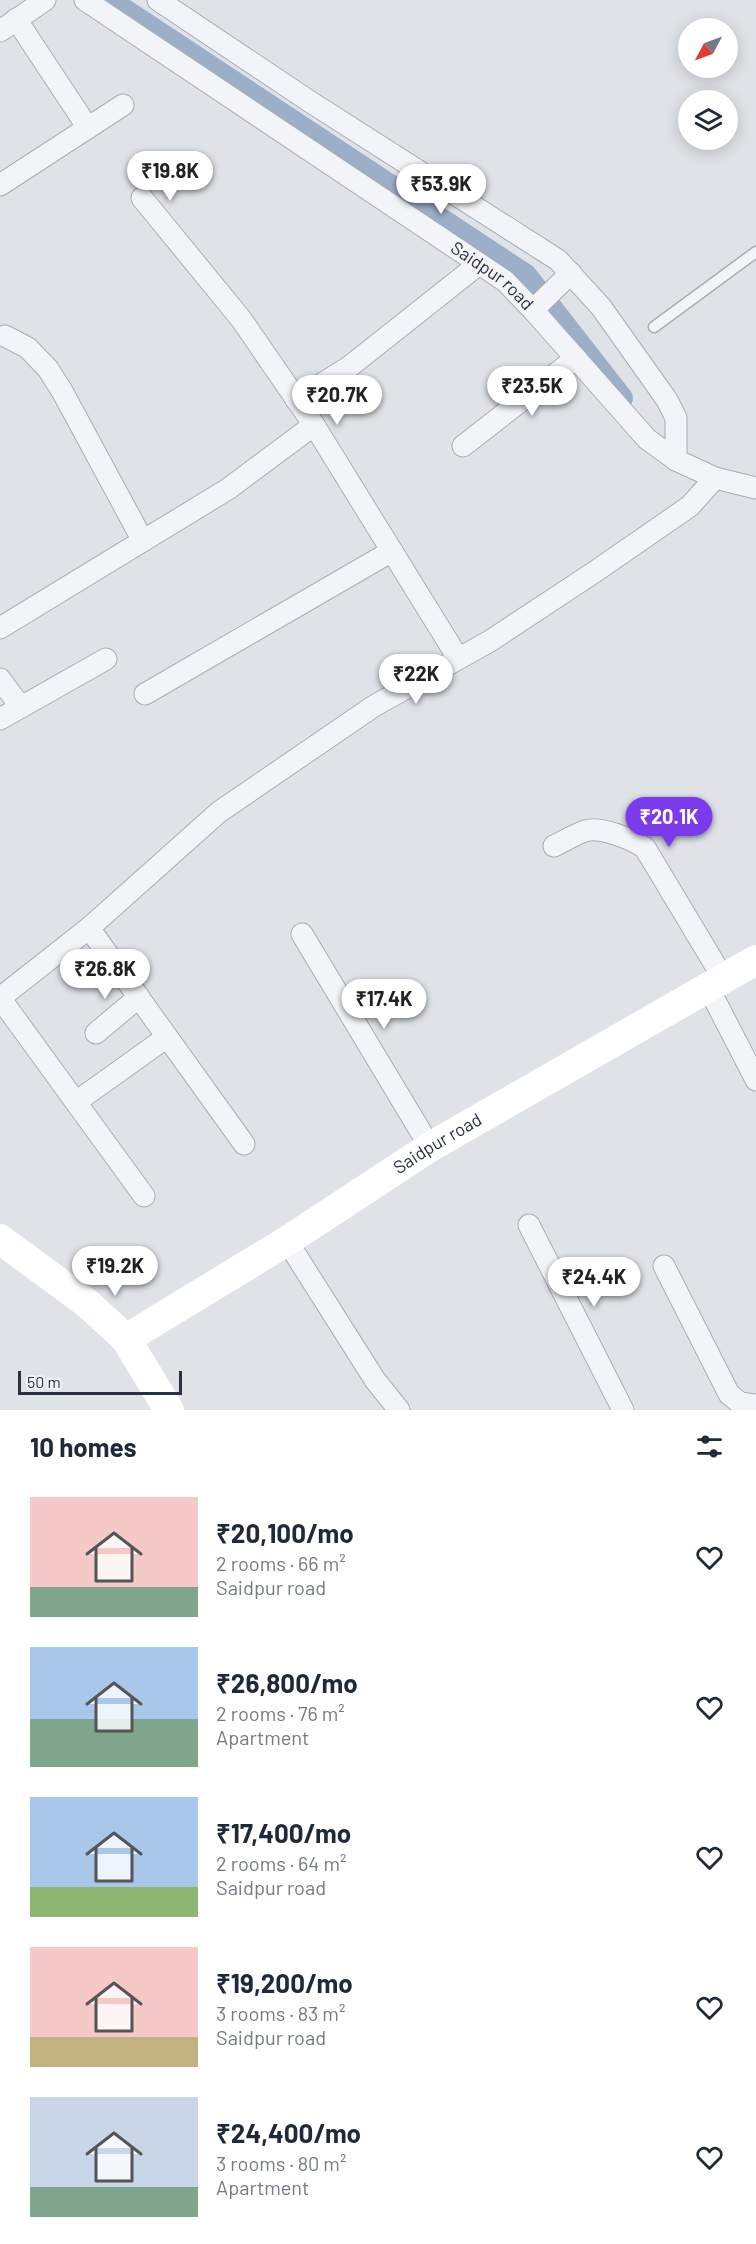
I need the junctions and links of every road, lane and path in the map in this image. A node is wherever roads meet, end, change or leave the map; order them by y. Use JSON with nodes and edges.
{"nodes":[{"id":1,"x":45,"y":0,"type":"edge"},
{"id":2,"x":85,"y":0,"type":"edge"},
{"id":3,"x":158,"y":0,"type":"edge"},
{"id":4,"x":8,"y":25,"type":"edge"},
{"id":5,"x":123,"y":105,"type":"dead end"},
{"id":6,"x":88,"y":128,"type":"junction"},
{"id":7,"x":0,"y":185,"type":"edge"},
{"id":8,"x":142,"y":198,"type":"dead end"},
{"id":9,"x":756,"y":252,"type":"edge"},
{"id":10,"x":479,"y":264,"type":"junction"},
{"id":11,"x":567,"y":278,"type":"junction"},
{"id":12,"x":537,"y":307,"type":"junction"},
{"id":13,"x":654,"y":327,"type":"dead end"},
{"id":14,"x":2,"y":334,"type":"edge"},
{"id":15,"x":576,"y":358,"type":"junction"},
{"id":16,"x":296,"y":400,"type":"junction"},
{"id":17,"x":314,"y":425,"type":"junction"},
{"id":18,"x":463,"y":446,"type":"dead end"},
{"id":19,"x":676,"y":460,"type":"junction"},
{"id":20,"x":714,"y":478,"type":"junction"},
{"id":21,"x":756,"y":488,"type":"edge"},
{"id":22,"x":143,"y":541,"type":"junction"},
{"id":23,"x":392,"y":552,"type":"junction"},
{"id":24,"x":0,"y":628,"type":"edge"},
{"id":25,"x":458,"y":658,"type":"junction"},
{"id":26,"x":105,"y":659,"type":"dead end"},
{"id":27,"x":0,"y":679,"type":"edge"},
{"id":28,"x":145,"y":694,"type":"dead end"},
{"id":29,"x":20,"y":706,"type":"junction"},
{"id":30,"x":0,"y":719,"type":"edge"},
{"id":31,"x":554,"y":846,"type":"dead end"},
{"id":32,"x":89,"y":928,"type":"junction"},
{"id":33,"x":302,"y":934,"type":"dead end"},
{"id":34,"x":756,"y":960,"type":"edge"},
{"id":35,"x":715,"y":982,"type":"junction"},
{"id":36,"x":139,"y":997,"type":"junction"},
{"id":37,"x":0,"y":998,"type":"edge"},
{"id":38,"x":96,"y":1033,"type":"dead end"},
{"id":39,"x":167,"y":1037,"type":"junction"},
{"id":40,"x":756,"y":1080,"type":"edge"},
{"id":41,"x":76,"y":1102,"type":"junction"},
{"id":42,"x":244,"y":1144,"type":"dead end"},
{"id":43,"x":430,"y":1147,"type":"junction"},
{"id":44,"x":144,"y":1196,"type":"dead end"},
{"id":45,"x":529,"y":1225,"type":"dead end"},
{"id":46,"x":0,"y":1239,"type":"edge"},
{"id":47,"x":286,"y":1241,"type":"junction"},
{"id":48,"x":664,"y":1266,"type":"dead end"},
{"id":49,"x":126,"y":1339,"type":"junction"},
{"id":50,"x":746,"y":1406,"type":"edge"},
{"id":51,"x":169,"y":1410,"type":"edge"},
{"id":52,"x":399,"y":1410,"type":"edge"},
{"id":53,"x":623,"y":1410,"type":"edge"}],
"edges":[{"from":1,"to":4,"type":"street"},
{"from":2,"to":10,"type":"street","name":"Saidpur road"},
{"from":3,"to":11,"type":"street"},
{"from":4,"to":6,"type":"street"},
{"from":5,"to":6,"type":"street"},
{"from":6,"to":7,"type":"street"},
{"from":8,"to":16,"type":"street"},
{"from":9,"to":13,"type":"lane"},
{"from":10,"to":12,"type":"street","name":"Saidpur road"},
{"from":10,"to":16,"type":"street"},
{"from":11,"to":12,"type":"street"},
{"from":11,"to":19,"type":"street"},
{"from":12,"to":15,"type":"street","name":"Saidpur road"},
{"from":14,"to":22,"type":"street"},
{"from":15,"to":18,"type":"street"},
{"from":15,"to":19,"type":"street","name":"Saidpur road"},
{"from":16,"to":17,"type":"street"},
{"from":17,"to":22,"type":"street"},
{"from":17,"to":23,"type":"street"},
{"from":19,"to":20,"type":"street","name":"Saidpur road"},
{"from":20,"to":21,"type":"street","name":"Saidpur road"},
{"from":20,"to":25,"type":"street"},
{"from":22,"to":24,"type":"street"},
{"from":23,"to":25,"type":"street"},
{"from":23,"to":28,"type":"street"},
{"from":25,"to":32,"type":"street"},
{"from":26,"to":29,"type":"street"},
{"from":27,"to":29,"type":"street"},
{"from":29,"to":30,"type":"street"},
{"from":31,"to":35,"type":"street"},
{"from":32,"to":36,"type":"street"},
{"from":32,"to":37,"type":"street"},
{"from":33,"to":43,"type":"street"},
{"from":34,"to":35,"type":"main road","name":"Saidpur road"},
{"from":35,"to":40,"type":"street"},
{"from":35,"to":43,"type":"main road","name":"Saidpur road"},
{"from":36,"to":38,"type":"street"},
{"from":36,"to":39,"type":"street"},
{"from":37,"to":41,"type":"street"},
{"from":39,"to":41,"type":"street"},
{"from":39,"to":42,"type":"street"},
{"from":41,"to":44,"type":"street"},
{"from":43,"to":47,"type":"main road","name":"Saidpur road"},
{"from":45,"to":53,"type":"street"},
{"from":46,"to":49,"type":"main road"},
{"from":47,"to":49,"type":"main road","name":"Saidpur road"},
{"from":47,"to":52,"type":"street"},
{"from":48,"to":50,"type":"street"},
{"from":49,"to":51,"type":"main road"}]}
